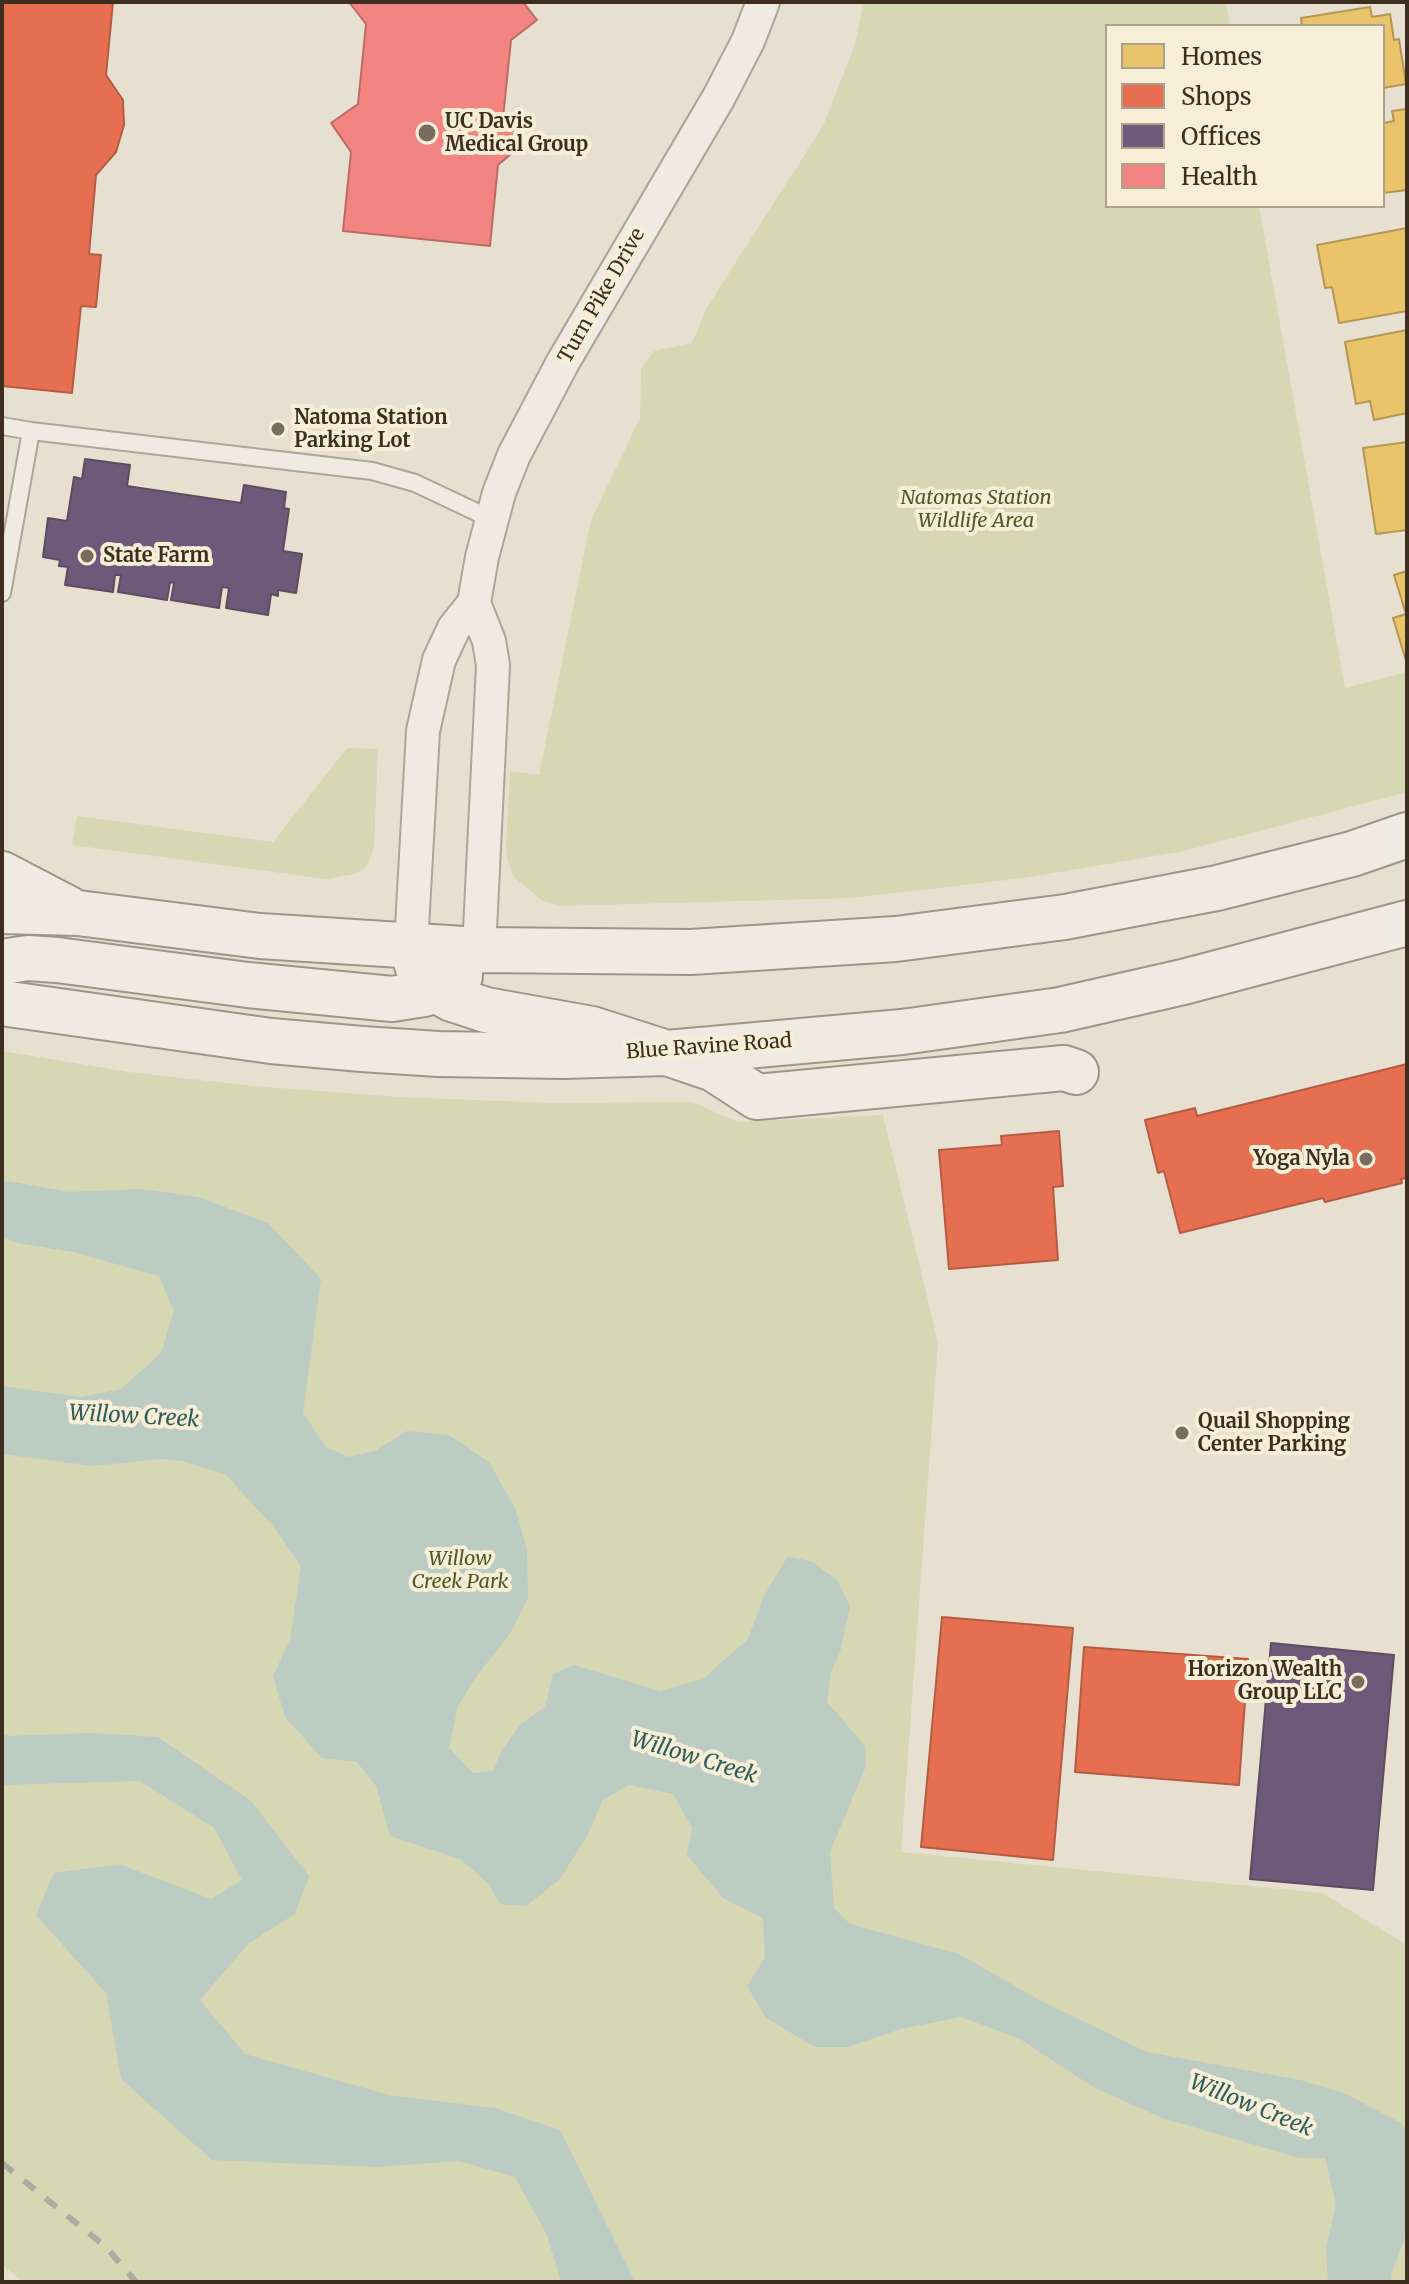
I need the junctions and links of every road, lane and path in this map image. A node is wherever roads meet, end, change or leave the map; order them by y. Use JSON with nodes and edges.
{"nodes":[{"id":1,"x":763,"y":2,"type":"edge"},
{"id":2,"x":2,"y":426,"type":"edge"},
{"id":3,"x":31,"y":431,"type":"junction"},
{"id":4,"x":491,"y":519,"type":"junction"},
{"id":5,"x":2,"y":593,"type":"edge"},
{"id":6,"x":474,"y":603,"type":"junction"},
{"id":7,"x":1407,"y":835,"type":"edge"},
{"id":8,"x":2,"y":874,"type":"edge"},
{"id":9,"x":2,"y":911,"type":"edge"},
{"id":10,"x":78,"y":913,"type":"junction"},
{"id":11,"x":1407,"y":923,"type":"edge"},
{"id":12,"x":411,"y":945,"type":"junction"},
{"id":13,"x":479,"y":950,"type":"junction"},
{"id":14,"x":2,"y":962,"type":"edge"},
{"id":15,"x":436,"y":990,"type":"junction"},
{"id":16,"x":2,"y":1003,"type":"edge"},
{"id":17,"x":667,"y":1053,"type":"junction"},
{"id":18,"x":1076,"y":1072,"type":"dead end"}],
"edges":[{"from":1,"to":4,"type":"street","name":"Turn Pike Drive"},
{"from":2,"to":3,"type":"lane"},
{"from":3,"to":4,"type":"lane"},
{"from":3,"to":5,"type":"lane"},
{"from":4,"to":6,"type":"street","name":"Turn Pike Drive"},
{"from":6,"to":12,"type":"street","name":"Turn Pike Drive"},
{"from":6,"to":13,"type":"street"},
{"from":7,"to":13,"type":"main road"},
{"from":8,"to":10,"type":"main road"},
{"from":9,"to":10,"type":"main road"},
{"from":10,"to":12,"type":"main road"},
{"from":11,"to":17,"type":"main road","name":"Blue Ravine Road"},
{"from":12,"to":13,"type":"main road"},
{"from":12,"to":15,"type":"main road"},
{"from":13,"to":15,"type":"main road"},
{"from":14,"to":15,"type":"main road"},
{"from":15,"to":17,"type":"main road"},
{"from":16,"to":17,"type":"main road","name":"Blue Ravine Road"},
{"from":17,"to":18,"type":"main road"}]}
